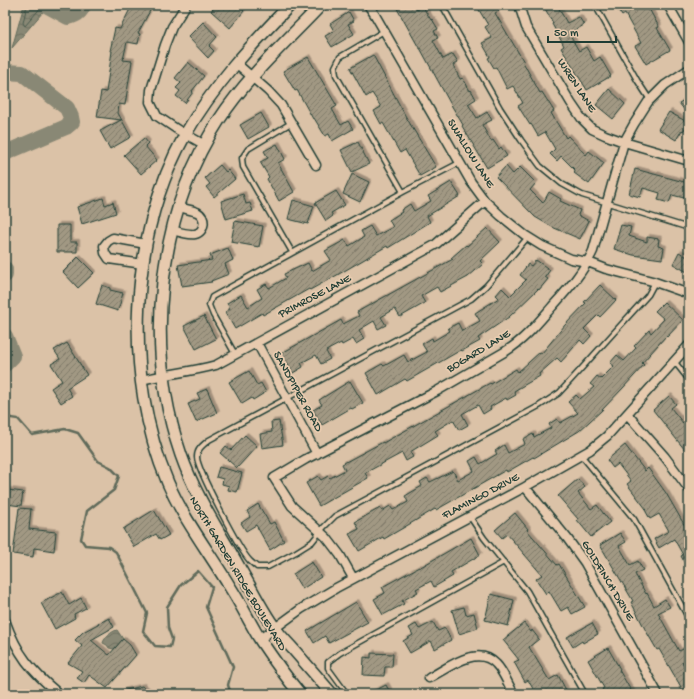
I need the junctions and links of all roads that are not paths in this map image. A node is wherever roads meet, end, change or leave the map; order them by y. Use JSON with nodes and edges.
{"nodes":[{"id":1,"x":186,"y":5,"type":"edge"},
{"id":2,"x":290,"y":5,"type":"edge"},
{"id":3,"x":321,"y":5,"type":"edge"},
{"id":4,"x":379,"y":5,"type":"edge"},
{"id":5,"x":442,"y":5,"type":"edge"},
{"id":6,"x":519,"y":5,"type":"edge"},
{"id":7,"x":595,"y":5,"type":"edge"},
{"id":8,"x":671,"y":6,"type":"edge"},
{"id":9,"x":370,"y":7,"type":"edge"},
{"id":10,"x":384,"y":31,"type":"junction"},
{"id":11,"x":689,"y":42,"type":"edge"},
{"id":12,"x":236,"y":62,"type":"junction"},
{"id":13,"x":689,"y":69,"type":"edge"},
{"id":14,"x":252,"y":77,"type":"junction"},
{"id":15,"x":650,"y":100,"type":"junction"},
{"id":16,"x":291,"y":123,"type":"junction"},
{"id":17,"x":186,"y":135,"type":"junction"},
{"id":18,"x":624,"y":142,"type":"junction"},
{"id":19,"x":204,"y":145,"type":"junction"},
{"id":20,"x":689,"y":161,"type":"edge"},
{"id":21,"x":459,"y":163,"type":"junction"},
{"id":22,"x":316,"y":165,"type":"dead end"},
{"id":23,"x":403,"y":192,"type":"junction"},
{"id":24,"x":485,"y":201,"type":"junction"},
{"id":25,"x":607,"y":203,"type":"junction"},
{"id":26,"x":179,"y":207,"type":"junction"},
{"id":27,"x":689,"y":228,"type":"edge"},
{"id":28,"x":172,"y":230,"type":"junction"},
{"id":29,"x":528,"y":237,"type":"junction"},
{"id":30,"x":146,"y":244,"type":"junction"},
{"id":31,"x":292,"y":252,"type":"junction"},
{"id":32,"x":588,"y":262,"type":"junction"},
{"id":33,"x":143,"y":264,"type":"junction"},
{"id":34,"x":656,"y":282,"type":"junction"},
{"id":35,"x":689,"y":294,"type":"edge"},
{"id":36,"x":256,"y":342,"type":"junction"},
{"id":37,"x":689,"y":345,"type":"edge"},
{"id":38,"x":235,"y":354,"type":"junction"},
{"id":39,"x":674,"y":362,"type":"junction"},
{"id":40,"x":163,"y":375,"type":"junction"},
{"id":41,"x":141,"y":380,"type":"junction"},
{"id":42,"x":689,"y":380,"type":"edge"},
{"id":43,"x":287,"y":398,"type":"junction"},
{"id":44,"x":627,"y":414,"type":"junction"},
{"id":45,"x":317,"y":454,"type":"junction"},
{"id":46,"x":581,"y":455,"type":"junction"},
{"id":47,"x":525,"y":487,"type":"junction"},
{"id":48,"x":689,"y":489,"type":"edge"},
{"id":49,"x":470,"y":516,"type":"junction"},
{"id":50,"x":320,"y":532,"type":"junction"},
{"id":51,"x":504,"y":562,"type":"junction"},
{"id":52,"x":353,"y":578,"type":"junction"},
{"id":53,"x":689,"y":619,"type":"edge"},
{"id":54,"x":5,"y":620,"type":"edge"},
{"id":55,"x":275,"y":629,"type":"junction"},
{"id":56,"x":260,"y":639,"type":"junction"},
{"id":57,"x":429,"y":678,"type":"dead end"},
{"id":58,"x":59,"y":694,"type":"edge"},
{"id":59,"x":300,"y":694,"type":"edge"},
{"id":60,"x":332,"y":694,"type":"edge"},
{"id":61,"x":347,"y":694,"type":"edge"},
{"id":62,"x":514,"y":694,"type":"edge"},
{"id":63,"x":585,"y":694,"type":"edge"},
{"id":64,"x":658,"y":694,"type":"edge"}],
"edges":[{"from":1,"to":17,"type":"street"},
{"from":2,"to":12,"type":"main road","name":"NORTH GARDEN RIDGE BOULEVARD"},
{"from":3,"to":14,"type":"main road","name":"NORTH GARDEN RIDGE BOULEVARD"},
{"from":4,"to":9,"type":"lane"},
{"from":5,"to":25,"type":"lane"},
{"from":6,"to":18,"type":"street","name":"WREN LANE"},
{"from":7,"to":15,"type":"lane"},
{"from":8,"to":11,"type":"street"},
{"from":9,"to":10,"type":"street","name":"SWALLOW LANE"},
{"from":10,"to":21,"type":"street","name":"SWALLOW LANE"},
{"from":10,"to":23,"type":"lane"},
{"from":12,"to":14,"type":"street"},
{"from":12,"to":17,"type":"main road","name":"NORTH GARDEN RIDGE BOULEVARD"},
{"from":13,"to":15,"type":"street","name":"BOGARD LANE"},
{"from":14,"to":16,"type":"street"},
{"from":14,"to":19,"type":"main road","name":"NORTH GARDEN RIDGE BOULEVARD"},
{"from":15,"to":18,"type":"street","name":"BOGARD LANE"},
{"from":16,"to":22,"type":"street"},
{"from":16,"to":31,"type":"lane"},
{"from":17,"to":19,"type":"street"},
{"from":17,"to":30,"type":"main road","name":"NORTH GARDEN RIDGE BOULEVARD"},
{"from":18,"to":20,"type":"street","name":"WREN LANE"},
{"from":18,"to":25,"type":"street","name":"BOGARD LANE"},
{"from":19,"to":26,"type":"main road","name":"NORTH GARDEN RIDGE BOULEVARD"},
{"from":21,"to":23,"type":"lane"},
{"from":21,"to":24,"type":"street","name":"SWALLOW LANE"},
{"from":23,"to":31,"type":"lane"},
{"from":24,"to":29,"type":"street","name":"SWALLOW LANE"},
{"from":24,"to":36,"type":"street","name":"PRIMROSE LANE"},
{"from":25,"to":27,"type":"lane"},
{"from":25,"to":32,"type":"street","name":"BOGARD LANE"},
{"from":26,"to":28,"type":"main road","name":"NORTH GARDEN RIDGE BOULEVARD"},
{"from":26,"to":28,"type":"street"},
{"from":28,"to":40,"type":"main road","name":"NORTH GARDEN RIDGE BOULEVARD"},
{"from":29,"to":32,"type":"street","name":"SWALLOW LANE"},
{"from":29,"to":43,"type":"lane"},
{"from":30,"to":33,"type":"main road","name":"NORTH GARDEN RIDGE BOULEVARD"},
{"from":30,"to":33,"type":"street"},
{"from":31,"to":38,"type":"lane"},
{"from":32,"to":34,"type":"street","name":"SWALLOW LANE"},
{"from":32,"to":45,"type":"street","name":"BOGARD LANE"},
{"from":33,"to":41,"type":"main road","name":"NORTH GARDEN RIDGE BOULEVARD"},
{"from":34,"to":35,"type":"street","name":"SWALLOW LANE"},
{"from":34,"to":50,"type":"lane"},
{"from":36,"to":38,"type":"street","name":"PRIMROSE LANE"},
{"from":36,"to":43,"type":"street","name":"SANDPIPER ROAD"},
{"from":37,"to":39,"type":"street","name":"FLAMINGO DRIVE"},
{"from":38,"to":40,"type":"street","name":"PRIMROSE LANE"},
{"from":39,"to":42,"type":"lane"},
{"from":39,"to":44,"type":"street","name":"FLAMINGO DRIVE"},
{"from":40,"to":41,"type":"street","name":"PRIMROSE LANE"},
{"from":40,"to":55,"type":"main road","name":"NORTH GARDEN RIDGE BOULEVARD"},
{"from":41,"to":56,"type":"main road","name":"NORTH GARDEN RIDGE BOULEVARD"},
{"from":43,"to":45,"type":"street","name":"SANDPIPER ROAD"},
{"from":43,"to":50,"type":"lane"},
{"from":44,"to":46,"type":"street","name":"FLAMINGO DRIVE"},
{"from":44,"to":48,"type":"street"},
{"from":45,"to":50,"type":"street","name":"BOGARD LANE"},
{"from":46,"to":47,"type":"street","name":"FLAMINGO DRIVE"},
{"from":46,"to":53,"type":"lane"},
{"from":47,"to":49,"type":"street","name":"FLAMINGO DRIVE"},
{"from":47,"to":64,"type":"street","name":"GOLDFINCH DRIVE"},
{"from":49,"to":51,"type":"lane"},
{"from":49,"to":52,"type":"street","name":"FLAMINGO DRIVE"},
{"from":50,"to":52,"type":"street","name":"BOGARD LANE"},
{"from":51,"to":61,"type":"lane"},
{"from":51,"to":63,"type":"lane"},
{"from":52,"to":55,"type":"street","name":"FLAMINGO DRIVE"},
{"from":54,"to":58,"type":"street"},
{"from":55,"to":56,"type":"street","name":"FLAMINGO DRIVE"},
{"from":55,"to":60,"type":"main road","name":"NORTH GARDEN RIDGE BOULEVARD"},
{"from":56,"to":59,"type":"main road","name":"NORTH GARDEN RIDGE BOULEVARD"},
{"from":57,"to":62,"type":"street"}]}
